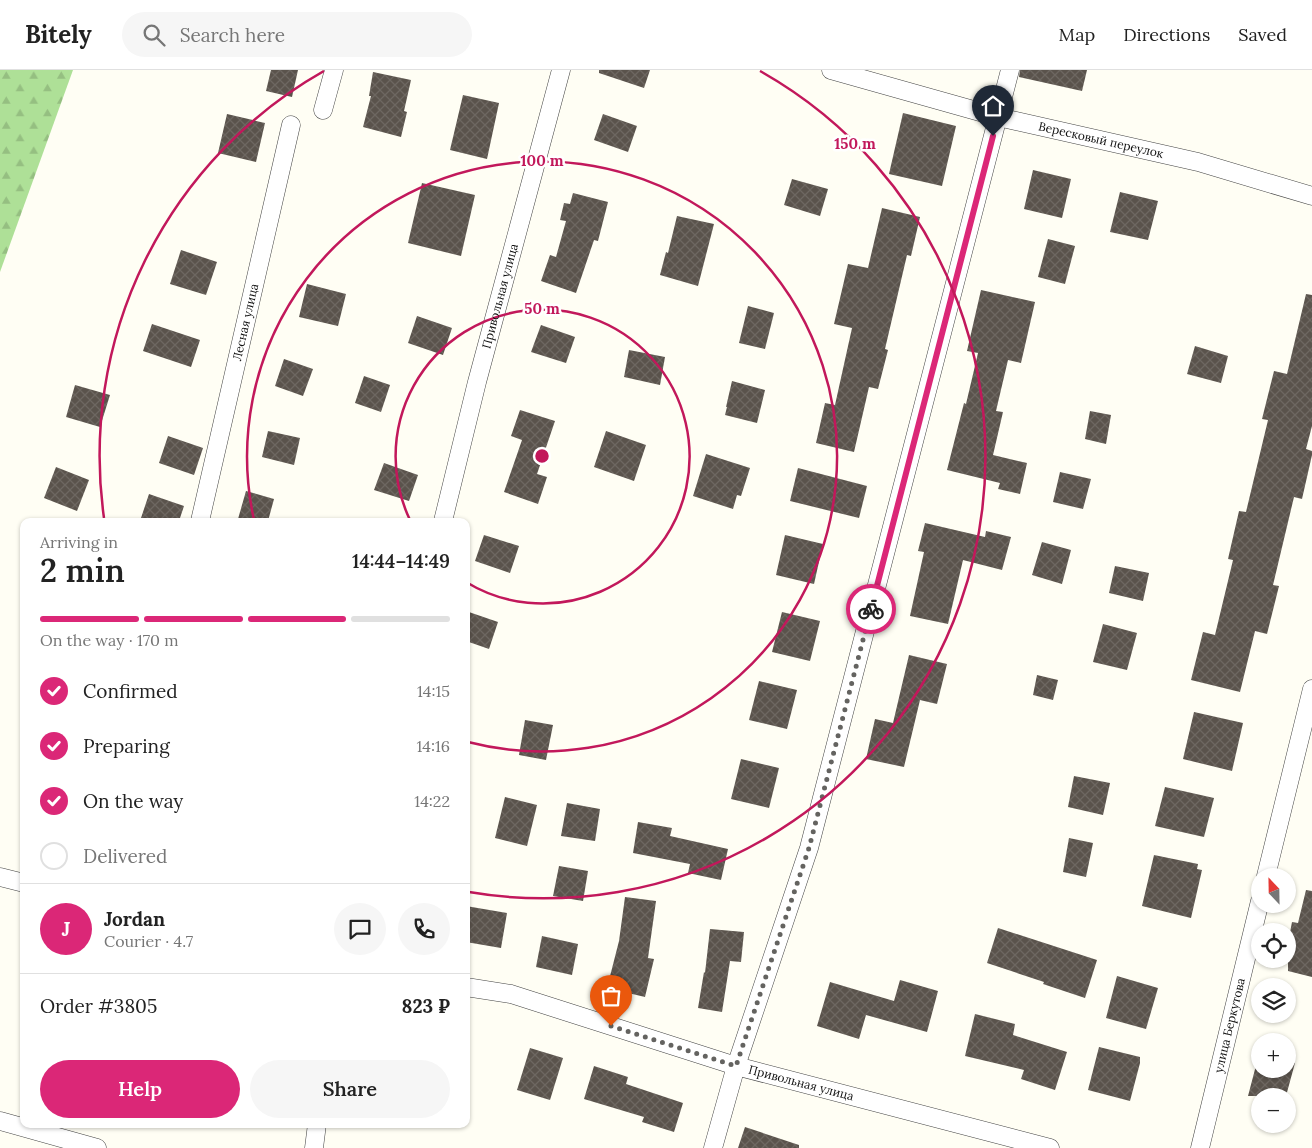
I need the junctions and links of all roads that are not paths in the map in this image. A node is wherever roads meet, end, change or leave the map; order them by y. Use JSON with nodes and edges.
{"nodes":[{"id":1,"x":334,"y":70,"type":"edge"},
{"id":2,"x":561,"y":70,"type":"edge"},
{"id":3,"x":831,"y":70,"type":"edge"},
{"id":4,"x":1010,"y":70,"type":"edge"},
{"id":5,"x":323,"y":110,"type":"dead end"},
{"id":6,"x":998,"y":117,"type":"junction"},
{"id":7,"x":292,"y":125,"type":"dead end"},
{"id":8,"x":1312,"y":196,"type":"edge"},
{"id":9,"x":201,"y":518,"type":"edge"},
{"id":10,"x":444,"y":518,"type":"edge"},
{"id":11,"x":1312,"y":689,"type":"edge"},
{"id":12,"x":1268,"y":868,"type":"edge"},
{"id":13,"x":0,"y":877,"type":"edge"},
{"id":14,"x":20,"y":882,"type":"edge"},
{"id":15,"x":1257,"y":913,"type":"edge"},
{"id":16,"x":470,"y":988,"type":"edge"},
{"id":17,"x":736,"y":1066,"type":"junction"},
{"id":18,"x":0,"y":1121,"type":"edge"},
{"id":19,"x":20,"y":1127,"type":"edge"},
{"id":20,"x":25,"y":1128,"type":"edge"},
{"id":21,"x":316,"y":1128,"type":"edge"},
{"id":22,"x":97,"y":1148,"type":"edge"},
{"id":23,"x":314,"y":1148,"type":"edge"},
{"id":24,"x":713,"y":1148,"type":"edge"},
{"id":25,"x":1050,"y":1148,"type":"edge"},
{"id":26,"x":1200,"y":1148,"type":"edge"}],
"edges":[{"from":1,"to":5,"type":"street"},
{"from":2,"to":10,"type":"street","name":"Привольная улица"},
{"from":3,"to":6,"type":"street","name":"Вересковый переулок"},
{"from":4,"to":6,"type":"street"},
{"from":6,"to":8,"type":"street","name":"Вересковый переулок"},
{"from":6,"to":17,"type":"street"},
{"from":7,"to":9,"type":"street","name":"Лесная улица"},
{"from":11,"to":12,"type":"street"},
{"from":13,"to":14,"type":"street"},
{"from":15,"to":26,"type":"street","name":"улица Беркутова"},
{"from":16,"to":17,"type":"street","name":"Привольная улица"},
{"from":17,"to":24,"type":"street"},
{"from":17,"to":25,"type":"street","name":"Привольная улица"},
{"from":18,"to":19,"type":"street"},
{"from":20,"to":22,"type":"street"},
{"from":21,"to":23,"type":"street"}]}
